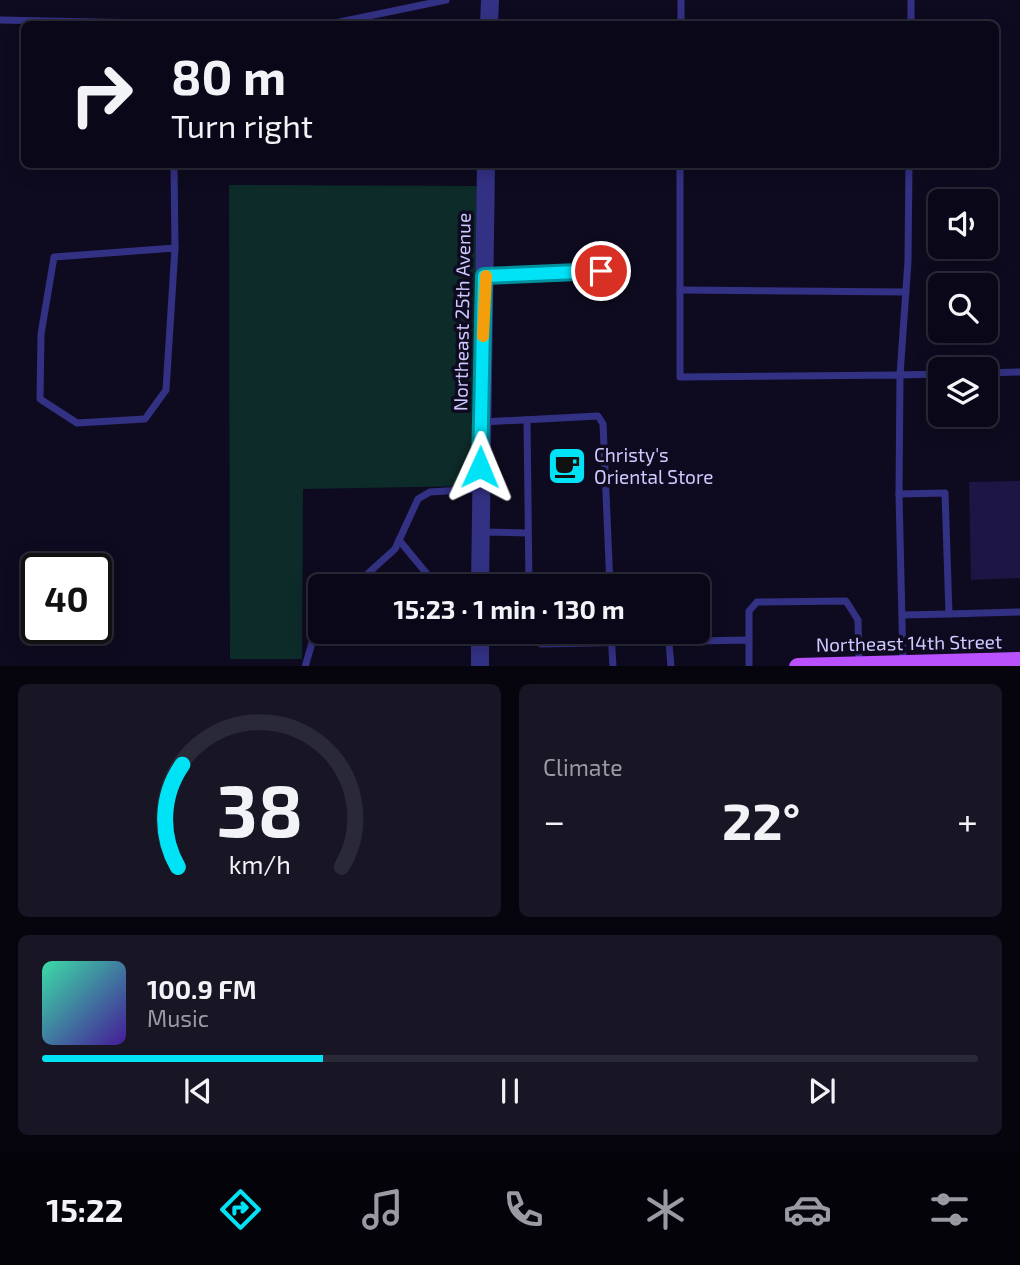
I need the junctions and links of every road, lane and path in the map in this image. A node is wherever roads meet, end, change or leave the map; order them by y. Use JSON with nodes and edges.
{"nodes":[{"id":1,"x":446,"y":0,"type":"edge"},
{"id":2,"x":490,"y":0,"type":"edge"},
{"id":3,"x":681,"y":0,"type":"edge"},
{"id":4,"x":911,"y":0,"type":"edge"},
{"id":5,"x":0,"y":20,"type":"edge"},
{"id":6,"x":43,"y":21,"type":"edge"},
{"id":7,"x":344,"y":21,"type":"edge"},
{"id":8,"x":489,"y":21,"type":"edge"},
{"id":9,"x":681,"y":21,"type":"edge"},
{"id":10,"x":911,"y":21,"type":"edge"},
{"id":11,"x":174,"y":168,"type":"edge"},
{"id":12,"x":486,"y":168,"type":"edge"},
{"id":13,"x":680,"y":168,"type":"edge"},
{"id":14,"x":909,"y":168,"type":"edge"},
{"id":15,"x":175,"y":248,"type":"junction"},
{"id":16,"x":601,"y":271,"type":"dead end"},
{"id":17,"x":484,"y":276,"type":"junction"},
{"id":18,"x":680,"y":290,"type":"junction"},
{"id":19,"x":906,"y":292,"type":"junction"},
{"id":20,"x":1020,"y":372,"type":"edge"},
{"id":21,"x":998,"y":373,"type":"edge"},
{"id":22,"x":928,"y":374,"type":"edge"},
{"id":23,"x":900,"y":375,"type":"junction"},
{"id":24,"x":527,"y":420,"type":"junction"},
{"id":25,"x":481,"y":422,"type":"junction"},
{"id":26,"x":480,"y":489,"type":"junction"},
{"id":27,"x":899,"y":494,"type":"junction"},
{"id":28,"x":480,"y":532,"type":"junction"},
{"id":29,"x":528,"y":533,"type":"junction"},
{"id":30,"x":399,"y":540,"type":"junction"},
{"id":31,"x":367,"y":574,"type":"edge"},
{"id":32,"x":427,"y":574,"type":"edge"},
{"id":33,"x":480,"y":574,"type":"edge"},
{"id":34,"x":529,"y":574,"type":"edge"},
{"id":35,"x":609,"y":574,"type":"edge"},
{"id":36,"x":1020,"y":612,"type":"edge"},
{"id":37,"x":949,"y":614,"type":"junction"},
{"id":38,"x":902,"y":615,"type":"junction"},
{"id":39,"x":750,"y":640,"type":"junction"},
{"id":40,"x":710,"y":641,"type":"edge"},
{"id":41,"x":312,"y":644,"type":"edge"},
{"id":42,"x":480,"y":644,"type":"edge"},
{"id":43,"x":612,"y":644,"type":"edge"},
{"id":44,"x":669,"y":644,"type":"edge"},
{"id":45,"x":1020,"y":661,"type":"edge"},
{"id":46,"x":859,"y":665,"type":"edge"},
{"id":47,"x":903,"y":665,"type":"edge"},
{"id":48,"x":305,"y":666,"type":"edge"},
{"id":49,"x":480,"y":666,"type":"edge"},
{"id":50,"x":612,"y":666,"type":"edge"},
{"id":51,"x":671,"y":666,"type":"edge"},
{"id":52,"x":749,"y":666,"type":"edge"},
{"id":53,"x":828,"y":666,"type":"edge"}],
"edges":[{"from":1,"to":7,"type":"lane"},
{"from":2,"to":8,"type":"street"},
{"from":3,"to":9,"type":"lane"},
{"from":4,"to":10,"type":"lane"},
{"from":5,"to":6,"type":"lane"},
{"from":11,"to":15,"type":"lane"},
{"from":12,"to":17,"type":"street","name":"Northeast 25th Avenue"},
{"from":13,"to":18,"type":"lane"},
{"from":14,"to":19,"type":"lane"},
{"from":15,"to":15,"type":"lane"},
{"from":16,"to":17,"type":"lane"},
{"from":17,"to":25,"type":"street","name":"Northeast 25th Avenue"},
{"from":18,"to":19,"type":"lane"},
{"from":18,"to":23,"type":"lane"},
{"from":19,"to":23,"type":"lane"},
{"from":20,"to":21,"type":"lane"},
{"from":22,"to":23,"type":"lane"},
{"from":23,"to":27,"type":"lane"},
{"from":24,"to":25,"type":"lane"},
{"from":24,"to":29,"type":"lane"},
{"from":24,"to":35,"type":"lane"},
{"from":25,"to":26,"type":"street","name":"Northeast 25th Avenue"},
{"from":26,"to":28,"type":"street","name":"Northeast 25th Avenue"},
{"from":26,"to":30,"type":"lane"},
{"from":27,"to":37,"type":"lane"},
{"from":27,"to":38,"type":"lane"},
{"from":28,"to":29,"type":"lane"},
{"from":28,"to":33,"type":"street","name":"Northeast 25th Avenue"},
{"from":29,"to":34,"type":"lane"},
{"from":30,"to":31,"type":"lane"},
{"from":30,"to":32,"type":"lane"},
{"from":36,"to":37,"type":"lane"},
{"from":37,"to":38,"type":"lane"},
{"from":38,"to":47,"type":"lane"},
{"from":39,"to":40,"type":"lane"},
{"from":39,"to":46,"type":"lane"},
{"from":39,"to":52,"type":"lane"},
{"from":41,"to":48,"type":"lane"},
{"from":42,"to":49,"type":"street"},
{"from":43,"to":50,"type":"lane"},
{"from":44,"to":51,"type":"lane"},
{"from":45,"to":47,"type":"main road","name":"Northeast 14th Street"},
{"from":46,"to":47,"type":"main road","name":"Northeast 14th Street"},
{"from":46,"to":53,"type":"main road","name":"Northeast 14th Street"}]}
